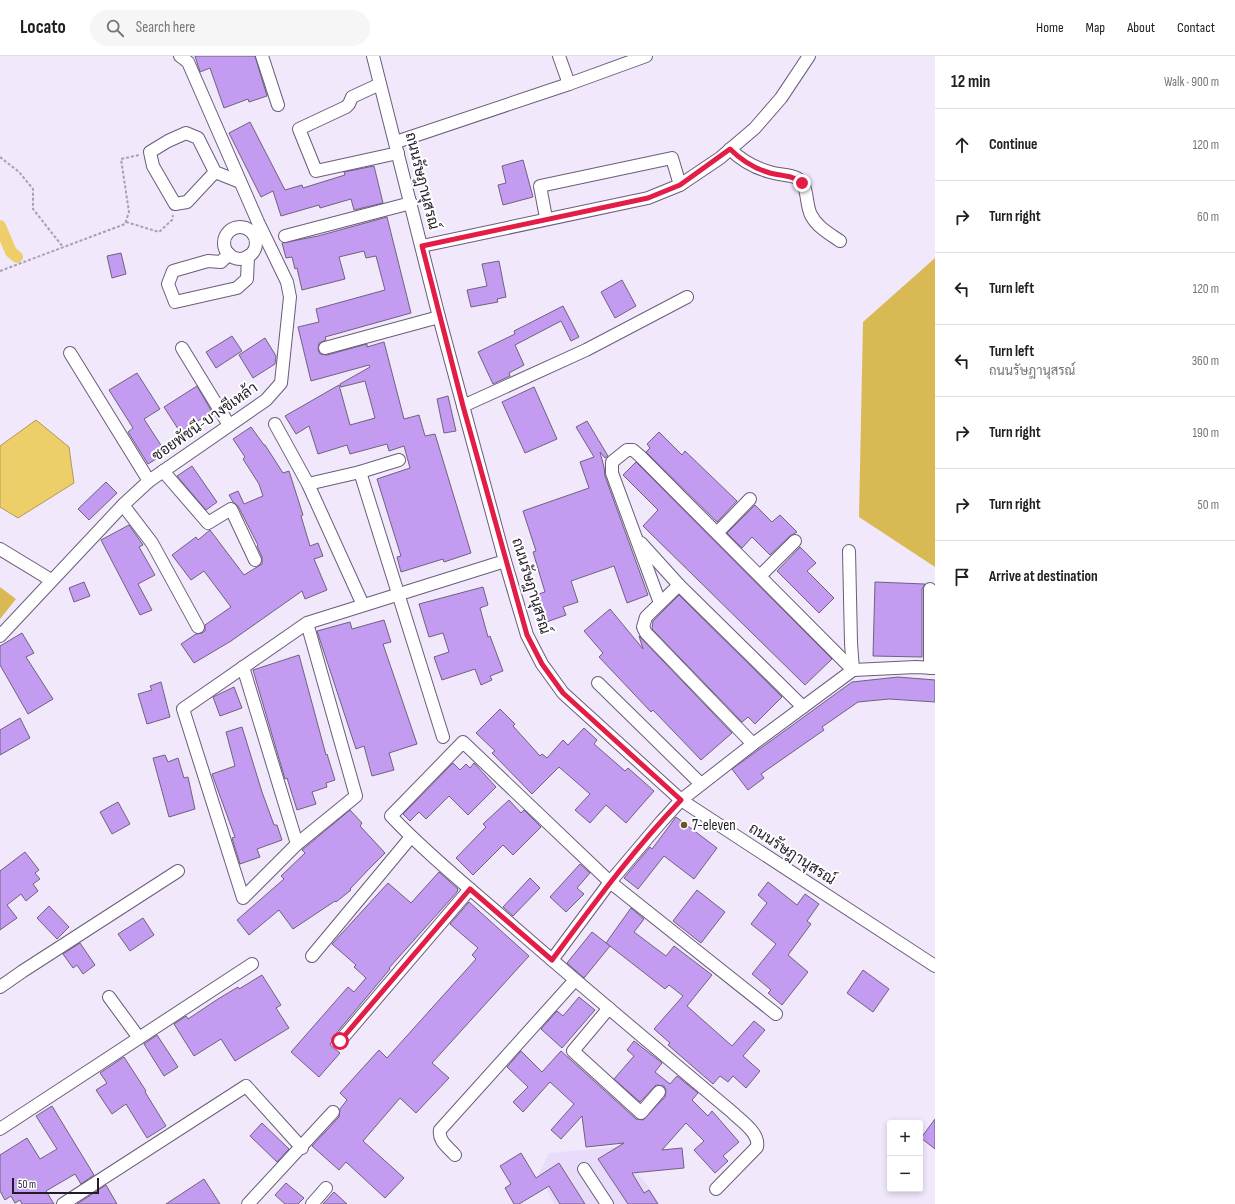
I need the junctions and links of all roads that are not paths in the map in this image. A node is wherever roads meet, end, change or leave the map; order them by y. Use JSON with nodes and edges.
{"nodes":[{"id":1,"x":180,"y":56,"type":"edge"},
{"id":2,"x":262,"y":56,"type":"edge"},
{"id":3,"x":373,"y":56,"type":"edge"},
{"id":4,"x":558,"y":56,"type":"edge"},
{"id":5,"x":647,"y":56,"type":"edge"},
{"id":6,"x":809,"y":56,"type":"edge"},
{"id":7,"x":380,"y":84,"type":"junction"},
{"id":8,"x":569,"y":84,"type":"junction"},
{"id":9,"x":278,"y":105,"type":"dead end"},
{"id":10,"x":397,"y":147,"type":"junction"},
{"id":11,"x":730,"y":149,"type":"junction"},
{"id":12,"x":215,"y":172,"type":"junction"},
{"id":13,"x":240,"y":182,"type":"junction"},
{"id":14,"x":680,"y":185,"type":"junction"},
{"id":15,"x":411,"y":203,"type":"junction"},
{"id":16,"x":546,"y":218,"type":"junction"},
{"id":17,"x":258,"y":222,"type":"junction"},
{"id":18,"x":253,"y":235,"type":"junction"},
{"id":19,"x":284,"y":236,"type":"dead end"},
{"id":20,"x":840,"y":241,"type":"dead end"},
{"id":21,"x":268,"y":242,"type":"junction"},
{"id":22,"x":422,"y":246,"type":"junction"},
{"id":23,"x":229,"y":254,"type":"junction"},
{"id":24,"x":248,"y":256,"type":"junction"},
{"id":25,"x":686,"y":297,"type":"dead end"},
{"id":26,"x":439,"y":317,"type":"junction"},
{"id":27,"x":182,"y":348,"type":"dead end"},
{"id":28,"x":325,"y":348,"type":"dead end"},
{"id":29,"x":70,"y":353,"type":"dead end"},
{"id":30,"x":463,"y":406,"type":"junction"},
{"id":31,"x":275,"y":424,"type":"dead end"},
{"id":32,"x":229,"y":425,"type":"junction"},
{"id":33,"x":399,"y":460,"type":"dead end"},
{"id":34,"x":162,"y":471,"type":"junction"},
{"id":35,"x":360,"y":472,"type":"junction"},
{"id":36,"x":149,"y":481,"type":"junction"},
{"id":37,"x":308,"y":484,"type":"junction"},
{"id":38,"x":750,"y":499,"type":"dead end"},
{"id":39,"x":123,"y":505,"type":"junction"},
{"id":40,"x":717,"y":533,"type":"junction"},
{"id":41,"x":638,"y":540,"type":"junction"},
{"id":42,"x":795,"y":541,"type":"dead end"},
{"id":43,"x":0,"y":549,"type":"edge"},
{"id":44,"x":849,"y":551,"type":"dead end"},
{"id":45,"x":255,"y":560,"type":"dead end"},
{"id":46,"x":505,"y":561,"type":"junction"},
{"id":47,"x":760,"y":576,"type":"junction"},
{"id":48,"x":51,"y":580,"type":"junction"},
{"id":49,"x":679,"y":585,"type":"junction"},
{"id":50,"x":930,"y":589,"type":"dead end"},
{"id":51,"x":397,"y":593,"type":"junction"},
{"id":52,"x":660,"y":603,"type":"junction"},
{"id":53,"x":363,"y":605,"type":"junction"},
{"id":54,"x":307,"y":623,"type":"junction"},
{"id":55,"x":198,"y":628,"type":"dead end"},
{"id":56,"x":0,"y":636,"type":"edge"},
{"id":57,"x":243,"y":668,"type":"junction"},
{"id":58,"x":933,"y":668,"type":"edge"},
{"id":59,"x":854,"y":670,"type":"junction"},
{"id":60,"x":598,"y":682,"type":"dead end"},
{"id":61,"x":803,"y":707,"type":"junction"},
{"id":62,"x":443,"y":737,"type":"dead end"},
{"id":63,"x":753,"y":744,"type":"junction"},
{"id":64,"x":701,"y":784,"type":"junction"},
{"id":65,"x":681,"y":800,"type":"junction"},
{"id":66,"x":411,"y":836,"type":"junction"},
{"id":67,"x":297,"y":844,"type":"junction"},
{"id":68,"x":178,"y":871,"type":"dead end"},
{"id":69,"x":610,"y":882,"type":"junction"},
{"id":70,"x":470,"y":889,"type":"junction"},
{"id":71,"x":312,"y":956,"type":"dead end"},
{"id":72,"x":552,"y":960,"type":"junction"},
{"id":73,"x":252,"y":964,"type":"dead end"},
{"id":74,"x":935,"y":966,"type":"edge"},
{"id":75,"x":575,"y":980,"type":"junction"},
{"id":76,"x":0,"y":987,"type":"edge"},
{"id":77,"x":109,"y":997,"type":"dead end"},
{"id":78,"x":609,"y":1008,"type":"junction"},
{"id":79,"x":776,"y":1014,"type":"dead end"},
{"id":80,"x":139,"y":1038,"type":"junction"},
{"id":81,"x":340,"y":1041,"type":"dead end"},
{"id":82,"x":659,"y":1092,"type":"dead end"},
{"id":83,"x":333,"y":1112,"type":"dead end"},
{"id":84,"x":0,"y":1129,"type":"edge"},
{"id":85,"x":302,"y":1148,"type":"junction"},
{"id":86,"x":455,"y":1154,"type":"dead end"},
{"id":87,"x":584,"y":1169,"type":"dead end"},
{"id":88,"x":326,"y":1188,"type":"dead end"},
{"id":89,"x":716,"y":1189,"type":"dead end"},
{"id":90,"x":63,"y":1204,"type":"edge"},
{"id":91,"x":248,"y":1204,"type":"edge"},
{"id":92,"x":312,"y":1204,"type":"edge"},
{"id":93,"x":607,"y":1204,"type":"edge"}],
"edges":[{"from":1,"to":13,"type":"street","name":"ซอยพัชนี-บางชีเหล้า"},
{"from":2,"to":9,"type":"street"},
{"from":3,"to":7,"type":"street","name":"ถนนรัษฎานุสรณ์"},
{"from":4,"to":8,"type":"street"},
{"from":5,"to":8,"type":"street"},
{"from":6,"to":11,"type":"street"},
{"from":7,"to":10,"type":"street","name":"ถนนรัษฎานุสรณ์"},
{"from":7,"to":10,"type":"street"},
{"from":8,"to":10,"type":"street"},
{"from":10,"to":15,"type":"street","name":"ถนนรัษฎานุสรณ์"},
{"from":11,"to":14,"type":"street"},
{"from":11,"to":20,"type":"street"},
{"from":12,"to":12,"type":"street"},
{"from":12,"to":13,"type":"street"},
{"from":13,"to":17,"type":"street","name":"ซอยพัชนี-บางชีเหล้า"},
{"from":14,"to":16,"type":"street"},
{"from":14,"to":16,"type":"street"},
{"from":15,"to":19,"type":"street"},
{"from":15,"to":22,"type":"street","name":"ถนนรัษฎานุสรณ์"},
{"from":16,"to":22,"type":"street"},
{"from":17,"to":18,"type":"street"},
{"from":17,"to":21,"type":"street","name":"ซอยพัชนี-บางชีเหล้า"},
{"from":18,"to":21,"type":"street"},
{"from":18,"to":23,"type":"street"},
{"from":18,"to":24,"type":"street"},
{"from":21,"to":32,"type":"street","name":"ซอยพัชนี-บางชีเหล้า"},
{"from":22,"to":26,"type":"street","name":"ถนนรัษฎานุสรณ์"},
{"from":23,"to":24,"type":"street"},
{"from":23,"to":24,"type":"street"},
{"from":25,"to":30,"type":"street"},
{"from":26,"to":28,"type":"street"},
{"from":26,"to":30,"type":"street","name":"ถนนรัษฎานุสรณ์"},
{"from":27,"to":32,"type":"street"},
{"from":29,"to":36,"type":"street"},
{"from":30,"to":46,"type":"street","name":"ถนนรัษฎานุสรณ์"},
{"from":31,"to":37,"type":"street"},
{"from":32,"to":34,"type":"street","name":"ซอยพัชนี-บางชีเหล้า"},
{"from":33,"to":35,"type":"street"},
{"from":34,"to":36,"type":"street","name":"ซอยพัชนี-บางชีเหล้า"},
{"from":34,"to":45,"type":"street"},
{"from":35,"to":37,"type":"street"},
{"from":35,"to":51,"type":"street"},
{"from":36,"to":39,"type":"street","name":"ซอยพัชนี-บางชีเหล้า"},
{"from":37,"to":53,"type":"street"},
{"from":38,"to":40,"type":"street"},
{"from":39,"to":48,"type":"street","name":"ซอยพัชนี-บางชีเหล้า"},
{"from":39,"to":55,"type":"street"},
{"from":40,"to":41,"type":"street"},
{"from":40,"to":47,"type":"street"},
{"from":41,"to":49,"type":"street"},
{"from":41,"to":52,"type":"street"},
{"from":42,"to":47,"type":"street"},
{"from":43,"to":48,"type":"street"},
{"from":44,"to":59,"type":"street"},
{"from":46,"to":51,"type":"street"},
{"from":46,"to":65,"type":"street","name":"ถนนรัษฎานุสรณ์"},
{"from":47,"to":59,"type":"street"},
{"from":48,"to":56,"type":"street","name":"ซอยพัชนี-บางชีเหล้า"},
{"from":49,"to":52,"type":"street"},
{"from":49,"to":61,"type":"street"},
{"from":50,"to":58,"type":"street"},
{"from":51,"to":53,"type":"street"},
{"from":51,"to":62,"type":"street"},
{"from":52,"to":63,"type":"street"},
{"from":53,"to":54,"type":"street"},
{"from":54,"to":57,"type":"street"},
{"from":54,"to":67,"type":"street"},
{"from":57,"to":67,"type":"street"},
{"from":57,"to":67,"type":"street"},
{"from":58,"to":59,"type":"street"},
{"from":59,"to":61,"type":"street"},
{"from":60,"to":64,"type":"street"},
{"from":61,"to":63,"type":"street"},
{"from":63,"to":64,"type":"street"},
{"from":64,"to":65,"type":"street"},
{"from":65,"to":69,"type":"street"},
{"from":65,"to":74,"type":"street","name":"ถนนรัษฎานุสรณ์"},
{"from":66,"to":69,"type":"street"},
{"from":66,"to":70,"type":"street"},
{"from":66,"to":71,"type":"street"},
{"from":68,"to":76,"type":"street"},
{"from":69,"to":72,"type":"street"},
{"from":69,"to":79,"type":"street"},
{"from":70,"to":72,"type":"street"},
{"from":70,"to":81,"type":"street"},
{"from":72,"to":75,"type":"street"},
{"from":73,"to":80,"type":"street"},
{"from":75,"to":78,"type":"street"},
{"from":75,"to":86,"type":"street"},
{"from":77,"to":80,"type":"street"},
{"from":78,"to":82,"type":"street"},
{"from":78,"to":89,"type":"street"},
{"from":80,"to":84,"type":"street"},
{"from":83,"to":85,"type":"street"},
{"from":85,"to":90,"type":"street"},
{"from":85,"to":91,"type":"street"},
{"from":87,"to":93,"type":"street"},
{"from":88,"to":92,"type":"street"}]}
